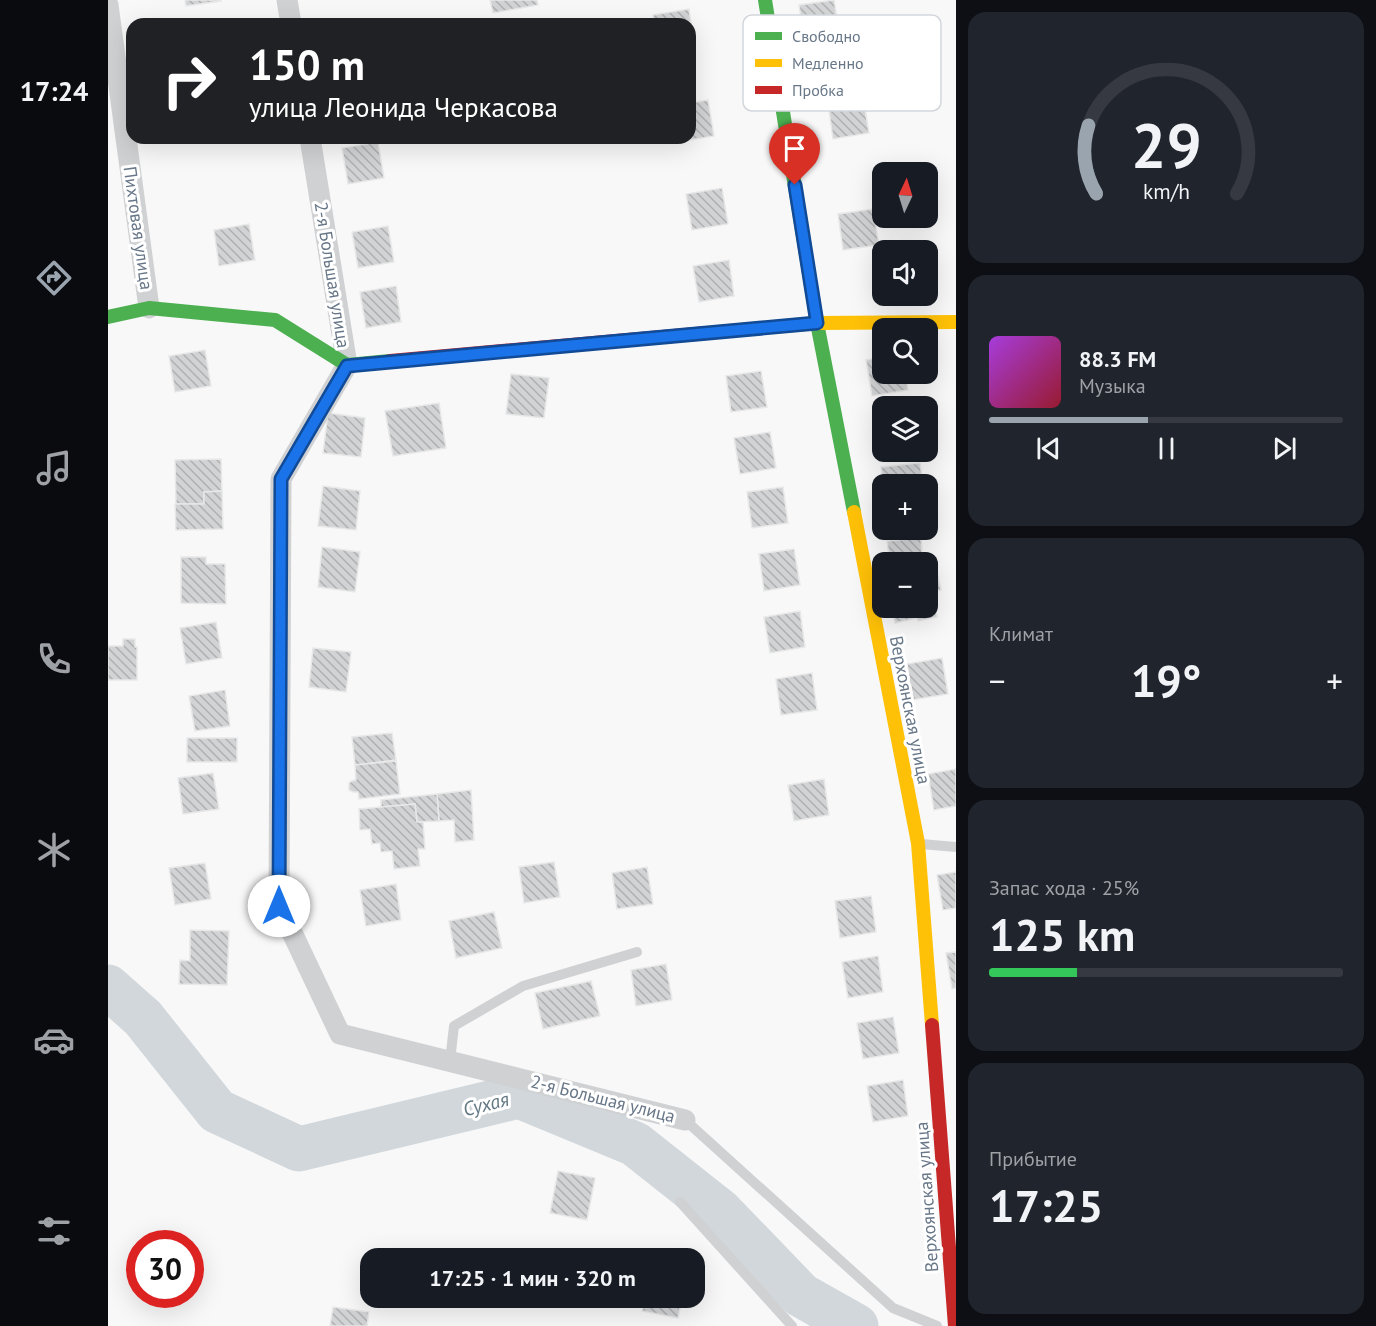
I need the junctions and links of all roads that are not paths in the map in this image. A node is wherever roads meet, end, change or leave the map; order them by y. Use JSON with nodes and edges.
{"nodes":[{"id":1,"x":287,"y":0,"type":"edge"},
{"id":2,"x":765,"y":0,"type":"edge"},
{"id":3,"x":108,"y":5,"type":"edge"},
{"id":4,"x":767,"y":15,"type":"edge"},
{"id":5,"x":290,"y":18,"type":"edge"},
{"id":6,"x":783,"y":111,"type":"edge"},
{"id":7,"x":126,"y":138,"type":"edge"},
{"id":8,"x":127,"y":144,"type":"edge"},
{"id":9,"x":311,"y":144,"type":"edge"},
{"id":10,"x":149,"y":308,"type":"junction"},
{"id":11,"x":108,"y":317,"type":"edge"},
{"id":12,"x":956,"y":322,"type":"edge"},
{"id":13,"x":817,"y":323,"type":"junction"},
{"id":14,"x":347,"y":366,"type":"junction"},
{"id":15,"x":918,"y":843,"type":"junction"},
{"id":16,"x":956,"y":847,"type":"edge"},
{"id":17,"x":637,"y":952,"type":"dead end"},
{"id":18,"x":450,"y":1061,"type":"junction"},
{"id":19,"x":685,"y":1120,"type":"joint"},
{"id":20,"x":680,"y":1202,"type":"dead end"},
{"id":21,"x":792,"y":1326,"type":"edge"},
{"id":22,"x":937,"y":1326,"type":"edge"},
{"id":23,"x":955,"y":1326,"type":"edge"}],
"edges":[{"from":1,"to":5,"type":"street"},
{"from":2,"to":4,"type":"street","name":"Верхоянская улица"},
{"from":3,"to":7,"type":"street","name":"Пихтовая улица"},
{"from":6,"to":13,"type":"street","name":"Верхоянская улица"},
{"from":8,"to":10,"type":"street","name":"Пихтовая улица"},
{"from":9,"to":14,"type":"street","name":"2-я Большая улица"},
{"from":10,"to":11,"type":"street"},
{"from":10,"to":14,"type":"street"},
{"from":12,"to":13,"type":"street"},
{"from":13,"to":14,"type":"street"},
{"from":13,"to":15,"type":"street","name":"Верхоянская улица"},
{"from":14,"to":18,"type":"street","name":"2-я Большая улица"},
{"from":15,"to":16,"type":"lane"},
{"from":15,"to":23,"type":"street","name":"Верхоянская улица"},
{"from":17,"to":18,"type":"lane"},
{"from":18,"to":19,"type":"street","name":"2-я Большая улица"},
{"from":19,"to":22,"type":"lane"},
{"from":20,"to":21,"type":"lane"}]}
